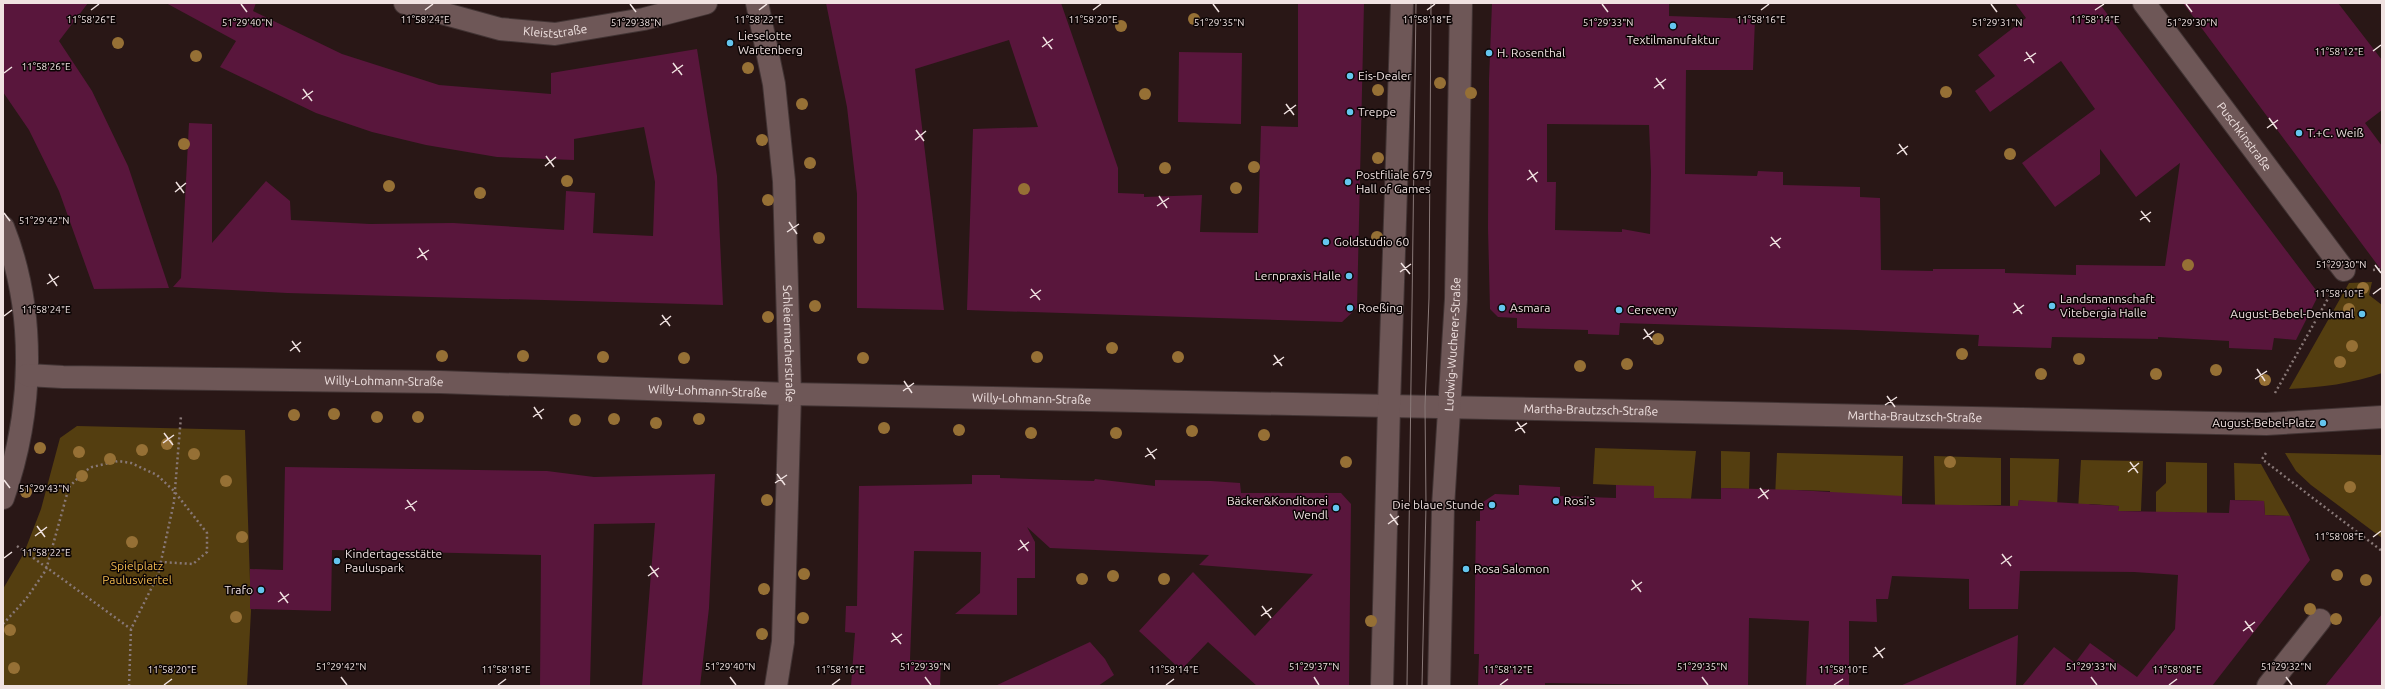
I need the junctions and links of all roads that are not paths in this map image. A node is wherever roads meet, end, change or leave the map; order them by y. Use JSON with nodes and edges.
{"nodes":[{"id":1,"x":405,"y":3,"type":"edge"},
{"id":2,"x":706,"y":3,"type":"edge"},
{"id":3,"x":757,"y":3,"type":"edge"},
{"id":4,"x":1402,"y":3,"type":"edge"},
{"id":5,"x":1461,"y":3,"type":"edge"},
{"id":6,"x":2144,"y":3,"type":"edge"},
{"id":7,"x":3,"y":228,"type":"edge"},
{"id":8,"x":2344,"y":270,"type":"road end"},
{"id":9,"x":27,"y":375,"type":"junction"},
{"id":10,"x":790,"y":394,"type":"junction"},
{"id":11,"x":1389,"y":406,"type":"junction"},
{"id":12,"x":1448,"y":408,"type":"junction"},
{"id":13,"x":2382,"y":417,"type":"edge"},
{"id":14,"x":3,"y":498,"type":"edge"},
{"id":15,"x":2320,"y":620,"type":"dead end"},
{"id":16,"x":776,"y":686,"type":"edge"},
{"id":17,"x":1382,"y":686,"type":"edge"},
{"id":18,"x":1439,"y":686,"type":"edge"},
{"id":19,"x":2268,"y":686,"type":"edge"}],
"edges":[{"from":1,"to":2,"type":"street","name":"Kleiststraße"},
{"from":3,"to":10,"type":"street","name":"Schleiermacherstraße"},
{"from":4,"to":11,"type":"street"},
{"from":5,"to":12,"type":"street","name":"Ludwig-Wucherer-Straße"},
{"from":6,"to":8,"type":"street","name":"Puschkinstraße"},
{"from":7,"to":9,"type":"street"},
{"from":9,"to":10,"type":"street","name":"Willy-Lohmann-Straße"},
{"from":9,"to":14,"type":"street"},
{"from":10,"to":11,"type":"street","name":"Willy-Lohmann-Straße"},
{"from":10,"to":16,"type":"street","name":"Schleiermacherstraße"},
{"from":11,"to":12,"type":"street","name":"Willy-Lohmann-Straße"},
{"from":11,"to":17,"type":"street"},
{"from":12,"to":13,"type":"street","name":"Martha-Brautzsch-Straße"},
{"from":12,"to":18,"type":"street","name":"Ludwig-Wucherer-Straße"},
{"from":15,"to":19,"type":"street"}]}
